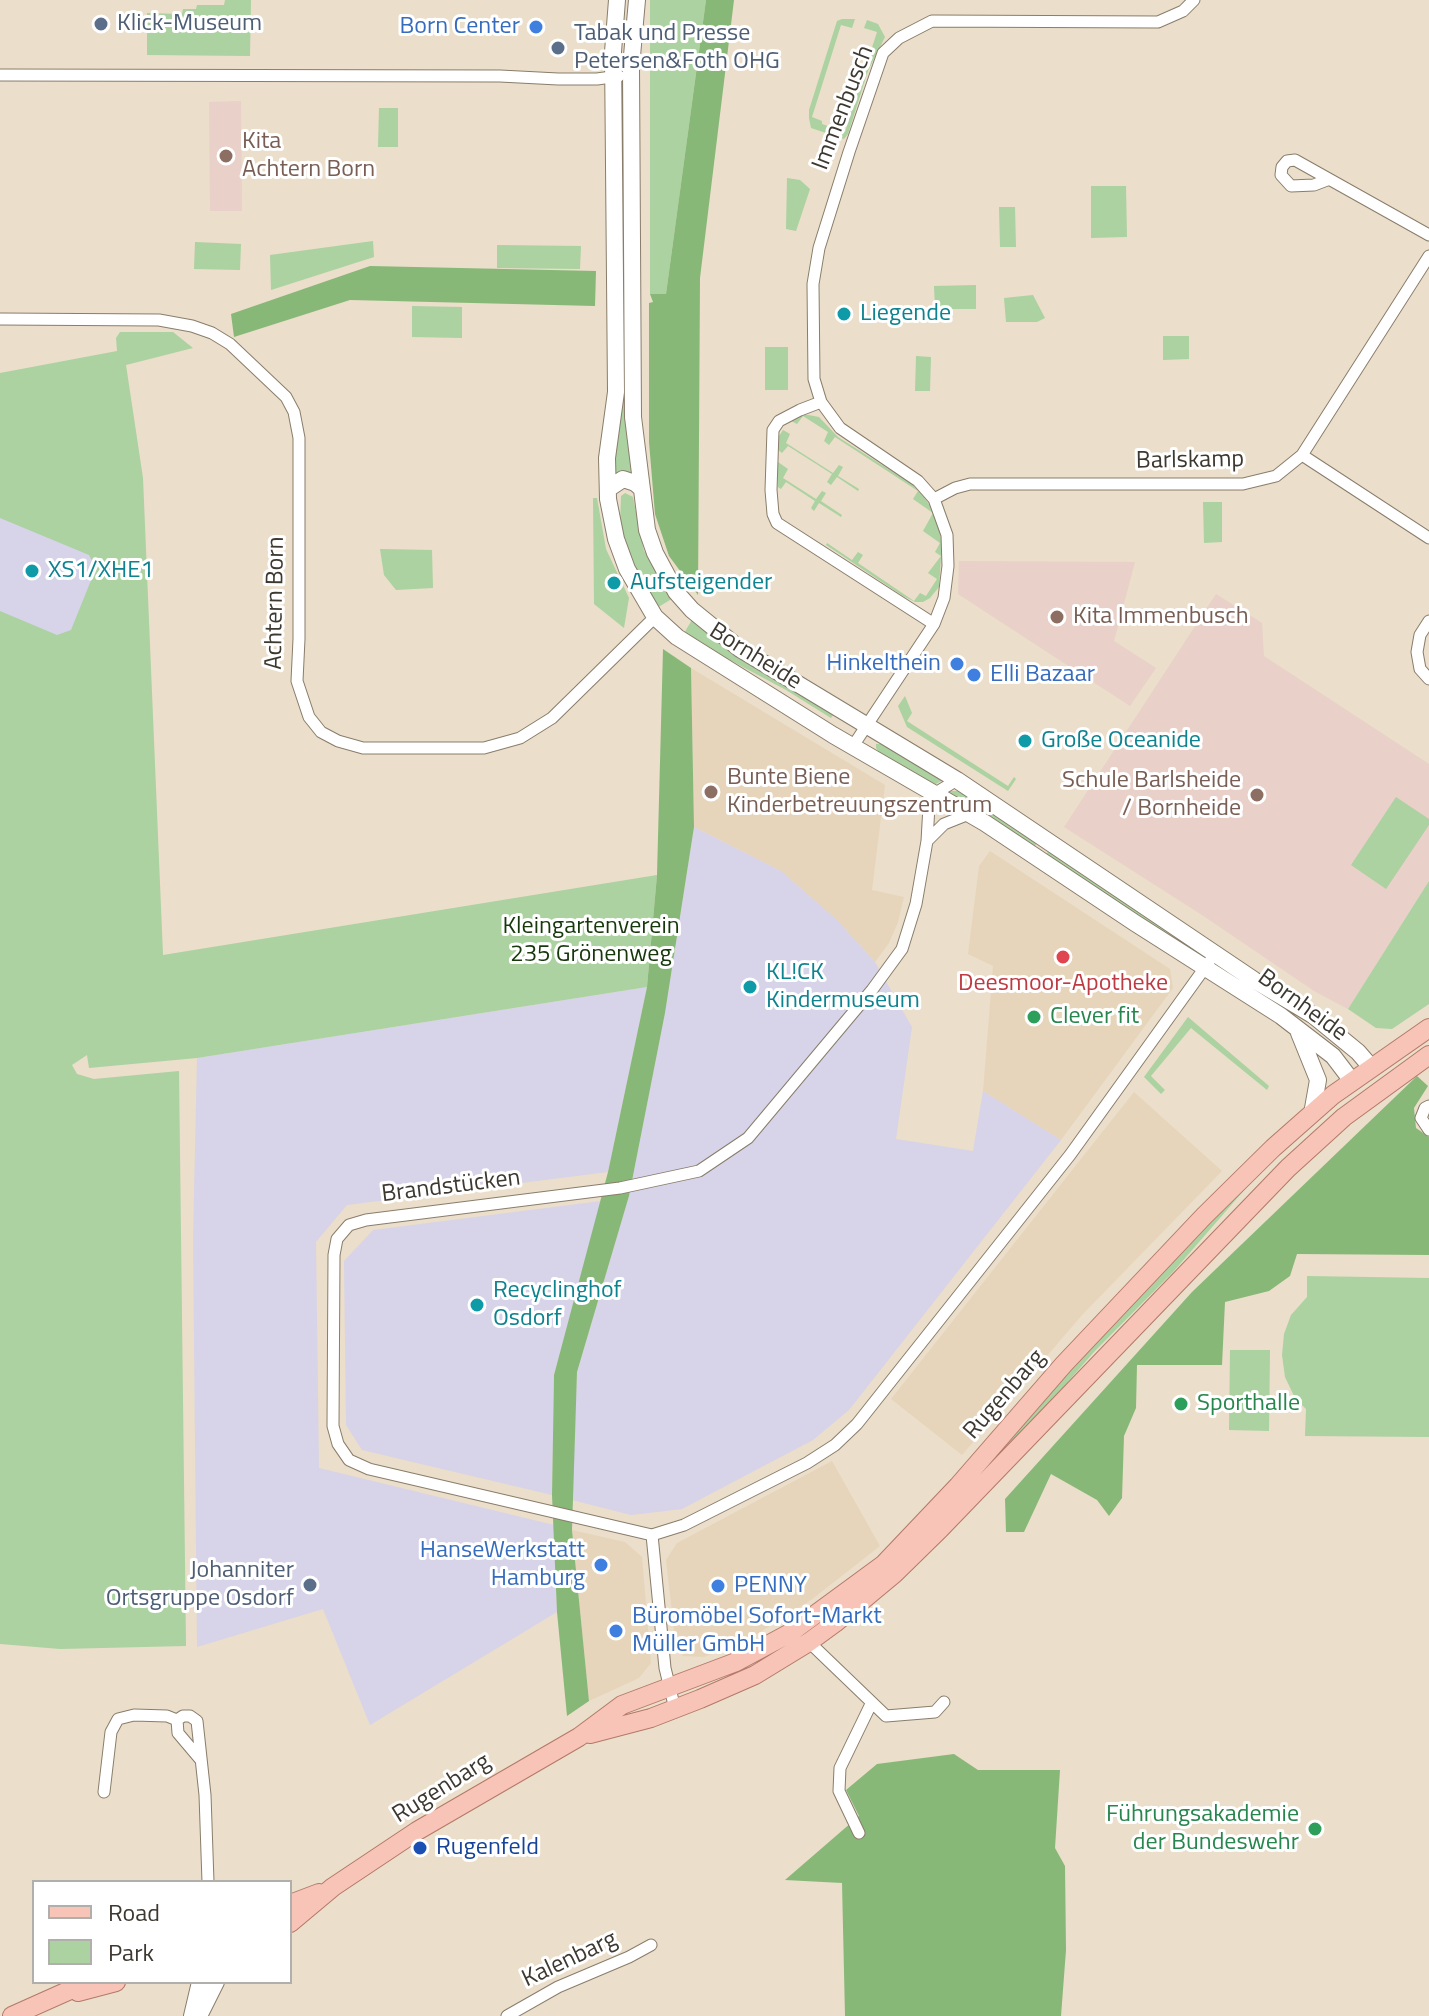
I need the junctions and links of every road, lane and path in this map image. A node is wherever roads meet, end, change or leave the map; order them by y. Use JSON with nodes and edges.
{"nodes":[{"id":1,"x":617,"y":0,"type":"edge"},
{"id":2,"x":637,"y":0,"type":"edge"},
{"id":3,"x":1194,"y":0,"type":"edge"},
{"id":4,"x":631,"y":71,"type":"junction"},
{"id":5,"x":0,"y":75,"type":"edge"},
{"id":6,"x":614,"y":78,"type":"junction"},
{"id":7,"x":633,"y":155,"type":"junction"},
{"id":8,"x":1327,"y":180,"type":"dead end"},
{"id":9,"x":1429,"y":235,"type":"edge"},
{"id":10,"x":1429,"y":256,"type":"edge"},
{"id":11,"x":0,"y":319,"type":"edge"},
{"id":12,"x":821,"y":402,"type":"junction"},
{"id":13,"x":1302,"y":455,"type":"junction"},
{"id":14,"x":608,"y":489,"type":"junction"},
{"id":15,"x":642,"y":489,"type":"junction"},
{"id":16,"x":934,"y":499,"type":"junction"},
{"id":17,"x":1429,"y":538,"type":"edge"},
{"id":18,"x":655,"y":617,"type":"junction"},
{"id":19,"x":1429,"y":621,"type":"edge"},
{"id":20,"x":934,"y":624,"type":"junction"},
{"id":21,"x":1429,"y":679,"type":"edge"},
{"id":22,"x":865,"y":727,"type":"junction"},
{"id":23,"x":853,"y":746,"type":"junction"},
{"id":24,"x":957,"y":780,"type":"junction"},
{"id":25,"x":934,"y":794,"type":"junction"},
{"id":26,"x":969,"y":814,"type":"junction"},
{"id":27,"x":927,"y":841,"type":"junction"},
{"id":28,"x":1210,"y":960,"type":"junction"},
{"id":29,"x":1296,"y":1028,"type":"junction"},
{"id":30,"x":1429,"y":1028,"type":"edge"},
{"id":31,"x":1429,"y":1055,"type":"edge"},
{"id":32,"x":1364,"y":1077,"type":"junction"},
{"id":33,"x":1393,"y":1080,"type":"junction"},
{"id":34,"x":1429,"y":1106,"type":"edge"},
{"id":35,"x":1312,"y":1114,"type":"junction"},
{"id":36,"x":1344,"y":1117,"type":"junction"},
{"id":37,"x":1429,"y":1130,"type":"edge"},
{"id":38,"x":652,"y":1535,"type":"junction"},
{"id":39,"x":809,"y":1642,"type":"junction"},
{"id":40,"x":669,"y":1686,"type":"junction"},
{"id":41,"x":944,"y":1702,"type":"dead end"},
{"id":42,"x":871,"y":1704,"type":"junction"},
{"id":43,"x":675,"y":1709,"type":"junction"},
{"id":44,"x":177,"y":1720,"type":"junction"},
{"id":45,"x":579,"y":1737,"type":"junction"},
{"id":46,"x":202,"y":1760,"type":"junction"},
{"id":47,"x":104,"y":1792,"type":"dead end"},
{"id":48,"x":859,"y":1833,"type":"dead end"},
{"id":49,"x":208,"y":1880,"type":"edge"},
{"id":50,"x":333,"y":1887,"type":"junction"},
{"id":51,"x":292,"y":1903,"type":"edge"},
{"id":52,"x":292,"y":1921,"type":"edge"},
{"id":53,"x":651,"y":1945,"type":"dead end"},
{"id":54,"x":84,"y":1984,"type":"edge"},
{"id":55,"x":108,"y":1984,"type":"edge"},
{"id":56,"x":190,"y":1984,"type":"edge"},
{"id":57,"x":200,"y":1984,"type":"edge"},
{"id":58,"x":215,"y":1984,"type":"edge"},
{"id":59,"x":56,"y":1998,"type":"junction"},
{"id":60,"x":196,"y":2011,"type":"edge"},
{"id":61,"x":12,"y":2016,"type":"edge"},
{"id":62,"x":507,"y":2016,"type":"edge"}],
"edges":[{"from":1,"to":6,"type":"street","name":"Bornheide"},
{"from":2,"to":4,"type":"street","name":"Bornheide"},
{"from":3,"to":12,"type":"street","name":"Immenbusch"},
{"from":4,"to":6,"type":"street"},
{"from":4,"to":7,"type":"street","name":"Bornheide"},
{"from":5,"to":6,"type":"street"},
{"from":6,"to":7,"type":"street"},
{"from":6,"to":14,"type":"street","name":"Bornheide"},
{"from":7,"to":15,"type":"street","name":"Bornheide"},
{"from":8,"to":9,"type":"street"},
{"from":10,"to":13,"type":"street","name":"Barlskamp"},
{"from":11,"to":18,"type":"street","name":"Achtern Born"},
{"from":12,"to":16,"type":"street","name":"Immenbusch"},
{"from":12,"to":20,"type":"street"},
{"from":13,"to":16,"type":"street","name":"Barlskamp"},
{"from":13,"to":17,"type":"street"},
{"from":14,"to":15,"type":"street"},
{"from":14,"to":18,"type":"street","name":"Bornheide"},
{"from":15,"to":22,"type":"street","name":"Bornheide"},
{"from":16,"to":20,"type":"street","name":"Immenbusch"},
{"from":18,"to":23,"type":"street","name":"Bornheide"},
{"from":19,"to":21,"type":"street"},
{"from":20,"to":22,"type":"street","name":"Immenbusch"},
{"from":22,"to":23,"type":"street","name":"Immenbusch"},
{"from":22,"to":24,"type":"street","name":"Bornheide"},
{"from":23,"to":25,"type":"street","name":"Bornheide"},
{"from":24,"to":25,"type":"street"},
{"from":24,"to":28,"type":"street","name":"Bornheide"},
{"from":25,"to":26,"type":"street","name":"Bornheide"},
{"from":25,"to":27,"type":"street","name":"Brandstücken"},
{"from":26,"to":27,"type":"street"},
{"from":26,"to":28,"type":"street","name":"Bornheide"},
{"from":27,"to":38,"type":"street","name":"Brandstücken"},
{"from":28,"to":29,"type":"street","name":"Bornheide"},
{"from":28,"to":32,"type":"street","name":"Bornheide"},
{"from":28,"to":38,"type":"street"},
{"from":29,"to":32,"type":"street","name":"Bornheide"},
{"from":29,"to":35,"type":"street"},
{"from":30,"to":32,"type":"main road","name":"Rugenbarg"},
{"from":31,"to":33,"type":"main road","name":"Rugenbarg"},
{"from":32,"to":33,"type":"main road"},
{"from":32,"to":35,"type":"main road","name":"Rugenbarg"},
{"from":32,"to":36,"type":"main road"},
{"from":33,"to":36,"type":"main road","name":"Rugenbarg"},
{"from":34,"to":37,"type":"street"},
{"from":35,"to":40,"type":"main road","name":"Rugenbarg"},
{"from":36,"to":39,"type":"main road","name":"Rugenbarg"},
{"from":38,"to":40,"type":"street"},
{"from":39,"to":42,"type":"street"},
{"from":39,"to":43,"type":"main road","name":"Rugenbarg"},
{"from":40,"to":43,"type":"street"},
{"from":40,"to":45,"type":"main road","name":"Rugenbarg"},
{"from":41,"to":42,"type":"street"},
{"from":42,"to":48,"type":"street"},
{"from":43,"to":45,"type":"main road","name":"Rugenbarg"},
{"from":44,"to":46,"type":"street"},
{"from":44,"to":46,"type":"street"},
{"from":44,"to":47,"type":"street"},
{"from":45,"to":50,"type":"main road","name":"Rugenbarg"},
{"from":46,"to":49,"type":"street"},
{"from":50,"to":51,"type":"main road","name":"Rugenbarg"},
{"from":50,"to":52,"type":"main road","name":"Rugenbarg"},
{"from":53,"to":62,"type":"street","name":"Kalenbarg"},
{"from":54,"to":59,"type":"main road"},
{"from":55,"to":59,"type":"main road"},
{"from":56,"to":60,"type":"street"},
{"from":57,"to":60,"type":"street"},
{"from":58,"to":60,"type":"street"},
{"from":59,"to":61,"type":"main road"}]}
